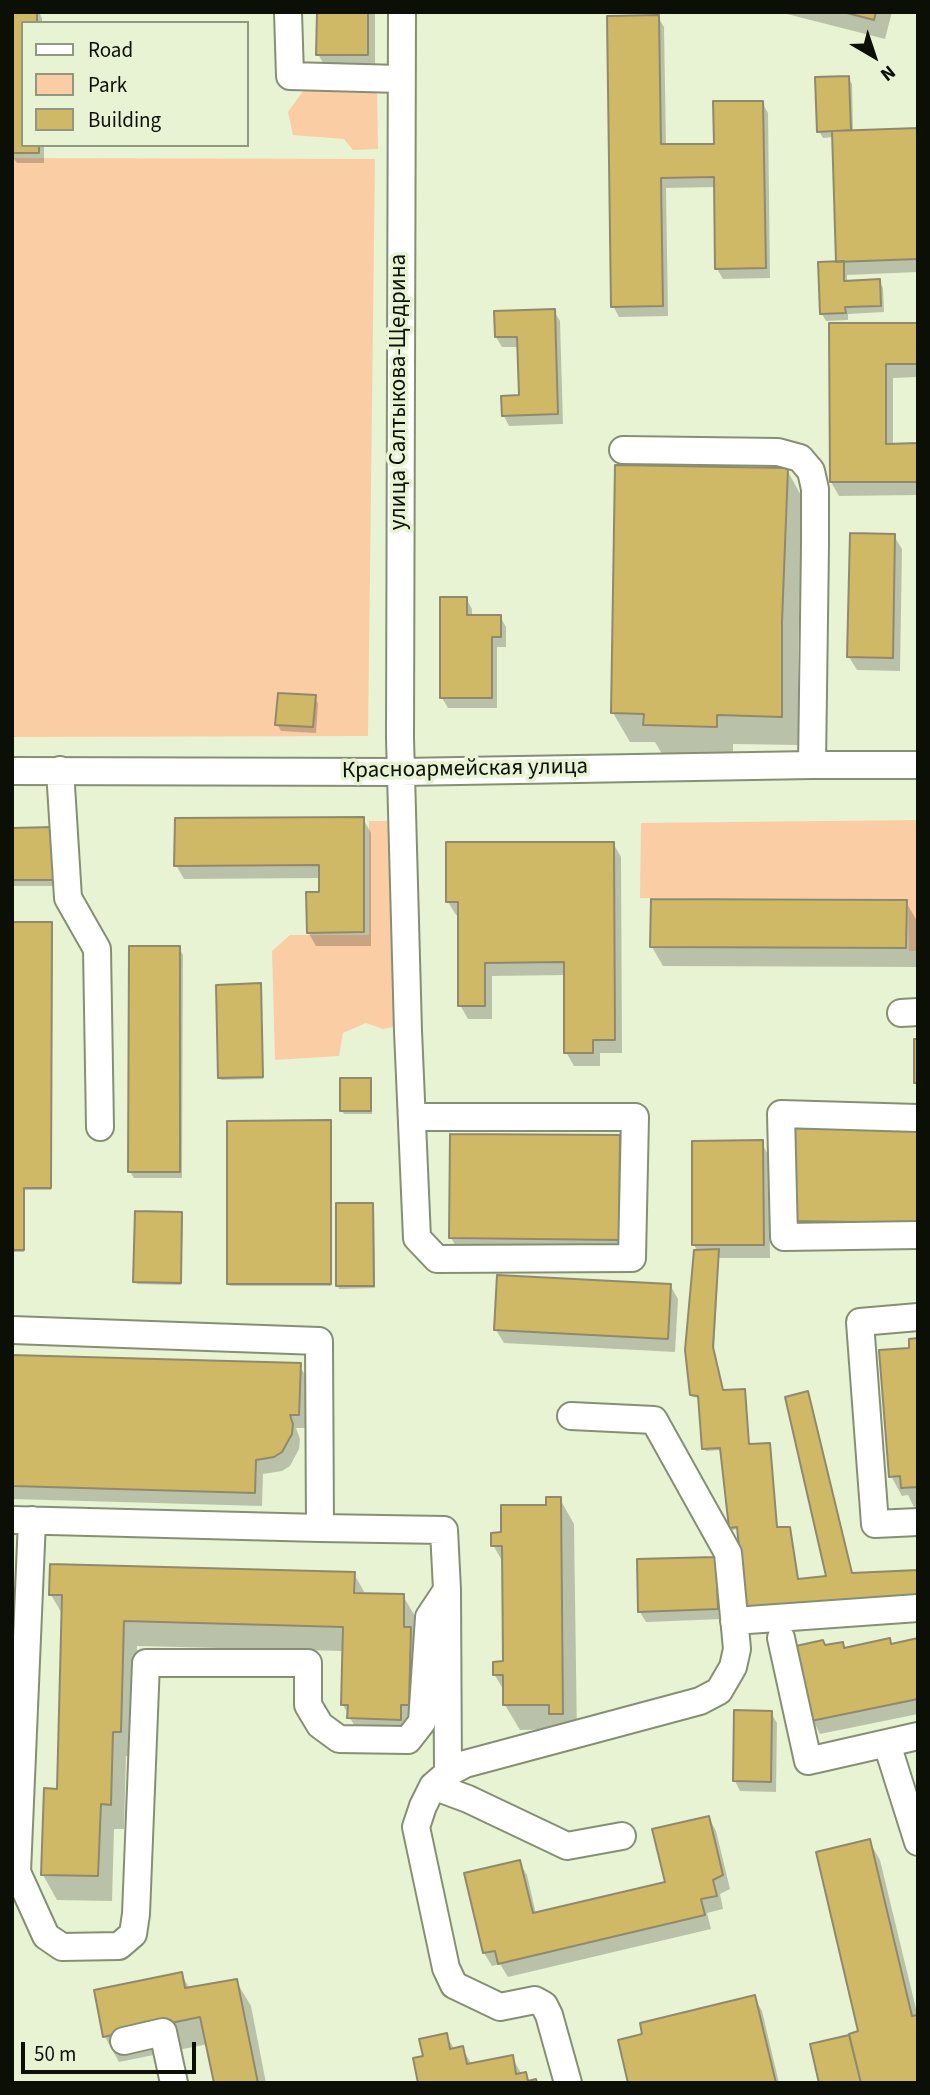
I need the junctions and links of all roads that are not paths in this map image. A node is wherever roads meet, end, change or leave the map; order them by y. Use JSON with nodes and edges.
{"nodes":[{"id":1,"x":288,"y":12,"type":"edge"},
{"id":2,"x":402,"y":12,"type":"edge"},
{"id":3,"x":401,"y":79,"type":"junction"},
{"id":4,"x":623,"y":450,"type":"dead end"},
{"id":5,"x":811,"y":765,"type":"junction"},
{"id":6,"x":918,"y":765,"type":"edge"},
{"id":7,"x":12,"y":771,"type":"edge"},
{"id":8,"x":60,"y":771,"type":"junction"},
{"id":9,"x":401,"y":772,"type":"junction"},
{"id":10,"x":412,"y":1117,"type":"junction"},
{"id":11,"x":918,"y":1118,"type":"edge"},
{"id":12,"x":100,"y":1127,"type":"dead end"},
{"id":13,"x":918,"y":1235,"type":"edge"},
{"id":14,"x":918,"y":1317,"type":"edge"},
{"id":15,"x":12,"y":1330,"type":"edge"},
{"id":16,"x":571,"y":1416,"type":"dead end"},
{"id":17,"x":22,"y":1520,"type":"edge"},
{"id":18,"x":918,"y":1522,"type":"edge"},
{"id":19,"x":320,"y":1528,"type":"junction"},
{"id":20,"x":447,"y":1590,"type":"junction"},
{"id":21,"x":918,"y":1608,"type":"edge"},
{"id":22,"x":734,"y":1621,"type":"junction"},
{"id":23,"x":781,"y":1639,"type":"dead end"},
{"id":24,"x":918,"y":1736,"type":"edge"},
{"id":25,"x":887,"y":1744,"type":"junction"},
{"id":26,"x":440,"y":1779,"type":"junction"},
{"id":27,"x":622,"y":1836,"type":"dead end"},
{"id":28,"x":918,"y":1842,"type":"edge"},
{"id":29,"x":124,"y":2041,"type":"dead end"},
{"id":30,"x":174,"y":2083,"type":"edge"},
{"id":31,"x":568,"y":2083,"type":"edge"}],
"edges":[{"from":1,"to":3,"type":"street"},
{"from":2,"to":3,"type":"street","name":"улица Салтыкова-Щедрина"},
{"from":3,"to":9,"type":"street","name":"улица Салтыкова-Щедрина"},
{"from":4,"to":5,"type":"street"},
{"from":5,"to":6,"type":"street","name":"Красноармейская улица"},
{"from":5,"to":9,"type":"street","name":"Красноармейская улица"},
{"from":7,"to":8,"type":"street","name":"Красноармейская улица"},
{"from":8,"to":9,"type":"street","name":"Красноармейская улица"},
{"from":8,"to":12,"type":"street"},
{"from":9,"to":10,"type":"street","name":"улица Салтыкова-Щедрина"},
{"from":10,"to":10,"type":"street","name":"улица Салтыкова-Щедрина"},
{"from":11,"to":13,"type":"street"},
{"from":14,"to":18,"type":"street"},
{"from":15,"to":19,"type":"street"},
{"from":16,"to":22,"type":"street"},
{"from":17,"to":19,"type":"street"},
{"from":17,"to":20,"type":"street"},
{"from":19,"to":20,"type":"street"},
{"from":20,"to":26,"type":"street"},
{"from":21,"to":22,"type":"street"},
{"from":22,"to":26,"type":"street"},
{"from":23,"to":25,"type":"street"},
{"from":24,"to":25,"type":"street"},
{"from":25,"to":28,"type":"street"},
{"from":26,"to":27,"type":"street"},
{"from":26,"to":31,"type":"street"},
{"from":29,"to":30,"type":"street"}]}
